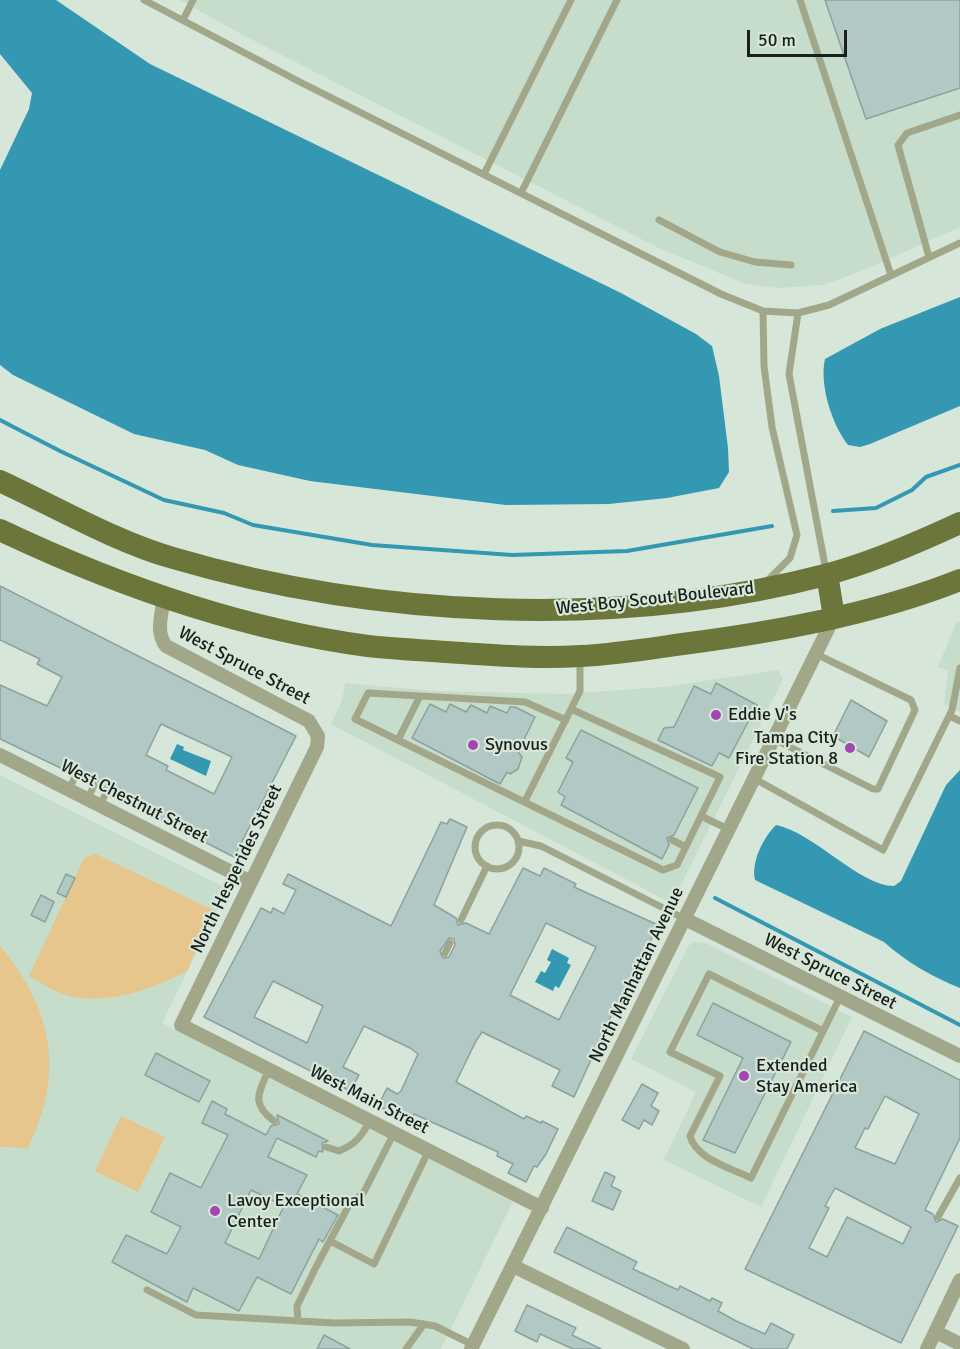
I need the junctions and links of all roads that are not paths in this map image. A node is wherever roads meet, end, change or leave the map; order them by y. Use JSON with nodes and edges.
{"nodes":[{"id":1,"x":144,"y":0,"type":"edge"},
{"id":2,"x":193,"y":0,"type":"edge"},
{"id":3,"x":571,"y":0,"type":"edge"},
{"id":4,"x":617,"y":0,"type":"edge"},
{"id":5,"x":800,"y":0,"type":"edge"},
{"id":6,"x":183,"y":20,"type":"junction"},
{"id":7,"x":960,"y":115,"type":"edge"},
{"id":8,"x":483,"y":174,"type":"junction"},
{"id":9,"x":522,"y":194,"type":"junction"},
{"id":10,"x":659,"y":220,"type":"dead end"},
{"id":11,"x":960,"y":243,"type":"edge"},
{"id":12,"x":929,"y":257,"type":"junction"},
{"id":13,"x":791,"y":265,"type":"dead end"},
{"id":14,"x":891,"y":275,"type":"junction"},
{"id":15,"x":763,"y":311,"type":"junction"},
{"id":16,"x":798,"y":313,"type":"junction"},
{"id":17,"x":1,"y":483,"type":"edge"},
{"id":18,"x":960,"y":523,"type":"edge"},
{"id":19,"x":0,"y":530,"type":"edge"},
{"id":20,"x":827,"y":574,"type":"junction"},
{"id":21,"x":960,"y":580,"type":"edge"},
{"id":22,"x":756,"y":590,"type":"junction"},
{"id":23,"x":164,"y":597,"type":"junction"},
{"id":24,"x":834,"y":617,"type":"junction"},
{"id":25,"x":816,"y":654,"type":"junction"},
{"id":26,"x":580,"y":657,"type":"junction"},
{"id":27,"x":960,"y":668,"type":"edge"},
{"id":28,"x":958,"y":678,"type":"edge"},
{"id":29,"x":420,"y":696,"type":"junction"},
{"id":30,"x":571,"y":709,"type":"junction"},
{"id":31,"x":950,"y":716,"type":"junction"},
{"id":32,"x":566,"y":720,"type":"junction"},
{"id":33,"x":960,"y":721,"type":"edge"},
{"id":34,"x":315,"y":728,"type":"joint"},
{"id":35,"x":774,"y":739,"type":"junction"},
{"id":36,"x":398,"y":740,"type":"junction"},
{"id":37,"x":0,"y":754,"type":"edge"},
{"id":38,"x":76,"y":775,"type":"dead end"},
{"id":39,"x":755,"y":779,"type":"junction"},
{"id":40,"x":94,"y":785,"type":"dead end"},
{"id":41,"x":69,"y":789,"type":"junction"},
{"id":42,"x":107,"y":791,"type":"dead end"},
{"id":43,"x":525,"y":801,"type":"junction"},
{"id":44,"x":94,"y":802,"type":"junction"},
{"id":45,"x":701,"y":816,"type":"junction"},
{"id":46,"x":730,"y":830,"type":"junction"},
{"id":47,"x":672,"y":840,"type":"dead end"},
{"id":48,"x":518,"y":842,"type":"junction"},
{"id":49,"x":686,"y":847,"type":"junction"},
{"id":50,"x":487,"y":866,"type":"junction"},
{"id":51,"x":251,"y":882,"type":"junction"},
{"id":52,"x":685,"y":919,"type":"junction"},
{"id":53,"x":461,"y":921,"type":"dead end"},
{"id":54,"x":450,"y":943,"type":"dead end"},
{"id":55,"x":445,"y":953,"type":"dead end"},
{"id":56,"x":840,"y":997,"type":"junction"},
{"id":57,"x":181,"y":1025,"type":"joint"},
{"id":58,"x":823,"y":1031,"type":"junction"},
{"id":59,"x":960,"y":1056,"type":"edge"},
{"id":60,"x":269,"y":1069,"type":"junction"},
{"id":61,"x":274,"y":1121,"type":"dead end"},
{"id":62,"x":367,"y":1126,"type":"junction"},
{"id":63,"x":394,"y":1133,"type":"junction"},
{"id":64,"x":326,"y":1146,"type":"dead end"},
{"id":65,"x":429,"y":1150,"type":"junction"},
{"id":66,"x":960,"y":1178,"type":"edge"},
{"id":67,"x":542,"y":1208,"type":"junction"},
{"id":68,"x":938,"y":1216,"type":"dead end"},
{"id":69,"x":330,"y":1241,"type":"junction"},
{"id":70,"x":513,"y":1266,"type":"junction"},
{"id":71,"x":960,"y":1280,"type":"edge"},
{"id":72,"x":147,"y":1290,"type":"dead end"},
{"id":73,"x":298,"y":1321,"type":"junction"},
{"id":74,"x":424,"y":1324,"type":"junction"},
{"id":75,"x":936,"y":1332,"type":"junction"},
{"id":76,"x":960,"y":1344,"type":"edge"},
{"id":77,"x":472,"y":1347,"type":"edge"},
{"id":78,"x":406,"y":1349,"type":"edge"},
{"id":79,"x":683,"y":1349,"type":"edge"},
{"id":80,"x":927,"y":1349,"type":"edge"}],
"edges":[{"from":1,"to":6,"type":"lane"},
{"from":2,"to":6,"type":"lane"},
{"from":3,"to":8,"type":"lane"},
{"from":4,"to":9,"type":"lane"},
{"from":5,"to":14,"type":"lane"},
{"from":6,"to":8,"type":"lane"},
{"from":7,"to":12,"type":"lane"},
{"from":8,"to":9,"type":"lane"},
{"from":9,"to":15,"type":"lane"},
{"from":10,"to":13,"type":"lane"},
{"from":11,"to":12,"type":"lane"},
{"from":12,"to":14,"type":"lane"},
{"from":14,"to":16,"type":"lane"},
{"from":15,"to":16,"type":"lane"},
{"from":15,"to":22,"type":"lane"},
{"from":16,"to":20,"type":"lane"},
{"from":17,"to":22,"type":"main road","name":"West Boy Scout Boulevard"},
{"from":18,"to":20,"type":"main road","name":"West Boy Scout Boulevard"},
{"from":19,"to":23,"type":"main road"},
{"from":20,"to":22,"type":"main road","name":"West Boy Scout Boulevard"},
{"from":20,"to":24,"type":"main road"},
{"from":21,"to":24,"type":"main road"},
{"from":23,"to":26,"type":"main road"},
{"from":23,"to":34,"type":"street","name":"West Spruce Street"},
{"from":24,"to":25,"type":"street","name":"North Manhattan Avenue"},
{"from":24,"to":26,"type":"main road"},
{"from":25,"to":35,"type":"street","name":"North Manhattan Avenue"},
{"from":25,"to":35,"type":"lane"},
{"from":26,"to":30,"type":"lane"},
{"from":27,"to":28,"type":"lane"},
{"from":28,"to":31,"type":"lane"},
{"from":29,"to":32,"type":"lane"},
{"from":29,"to":36,"type":"lane"},
{"from":29,"to":36,"type":"lane"},
{"from":30,"to":32,"type":"lane"},
{"from":30,"to":45,"type":"lane"},
{"from":31,"to":33,"type":"lane"},
{"from":31,"to":39,"type":"lane"},
{"from":32,"to":43,"type":"lane"},
{"from":34,"to":51,"type":"street","name":"North Hesperides Street"},
{"from":35,"to":39,"type":"street","name":"North Manhattan Avenue"},
{"from":36,"to":43,"type":"lane"},
{"from":37,"to":41,"type":"street","name":"West Chestnut Street"},
{"from":38,"to":41,"type":"lane"},
{"from":39,"to":46,"type":"street","name":"North Manhattan Avenue"},
{"from":40,"to":44,"type":"lane"},
{"from":41,"to":44,"type":"street","name":"West Chestnut Street"},
{"from":42,"to":44,"type":"lane"},
{"from":43,"to":49,"type":"lane"},
{"from":44,"to":51,"type":"street","name":"West Chestnut Street"},
{"from":45,"to":46,"type":"lane"},
{"from":45,"to":49,"type":"lane"},
{"from":46,"to":52,"type":"street","name":"North Manhattan Avenue"},
{"from":47,"to":49,"type":"lane"},
{"from":48,"to":50,"type":"lane"},
{"from":48,"to":50,"type":"lane"},
{"from":48,"to":52,"type":"lane"},
{"from":50,"to":53,"type":"lane"},
{"from":51,"to":57,"type":"street","name":"North Hesperides Street"},
{"from":52,"to":56,"type":"street","name":"West Spruce Street"},
{"from":52,"to":67,"type":"street","name":"North Manhattan Avenue"},
{"from":54,"to":55,"type":"lane"},
{"from":56,"to":58,"type":"lane"},
{"from":56,"to":59,"type":"street","name":"West Spruce Street"},
{"from":57,"to":60,"type":"street","name":"West Main Street"},
{"from":58,"to":58,"type":"lane"},
{"from":60,"to":61,"type":"lane"},
{"from":60,"to":62,"type":"street","name":"West Main Street"},
{"from":62,"to":63,"type":"street","name":"West Main Street"},
{"from":62,"to":64,"type":"lane"},
{"from":63,"to":65,"type":"street","name":"West Main Street"},
{"from":63,"to":69,"type":"lane"},
{"from":65,"to":67,"type":"street","name":"West Main Street"},
{"from":65,"to":69,"type":"lane"},
{"from":66,"to":68,"type":"lane"},
{"from":67,"to":70,"type":"street","name":"North Manhattan Avenue"},
{"from":69,"to":73,"type":"lane"},
{"from":70,"to":77,"type":"street","name":"North Manhattan Avenue"},
{"from":70,"to":79,"type":"street"},
{"from":71,"to":75,"type":"street"},
{"from":72,"to":73,"type":"lane"},
{"from":73,"to":74,"type":"lane"},
{"from":74,"to":77,"type":"lane"},
{"from":74,"to":78,"type":"lane"},
{"from":75,"to":76,"type":"street"},
{"from":75,"to":80,"type":"street"}]}
